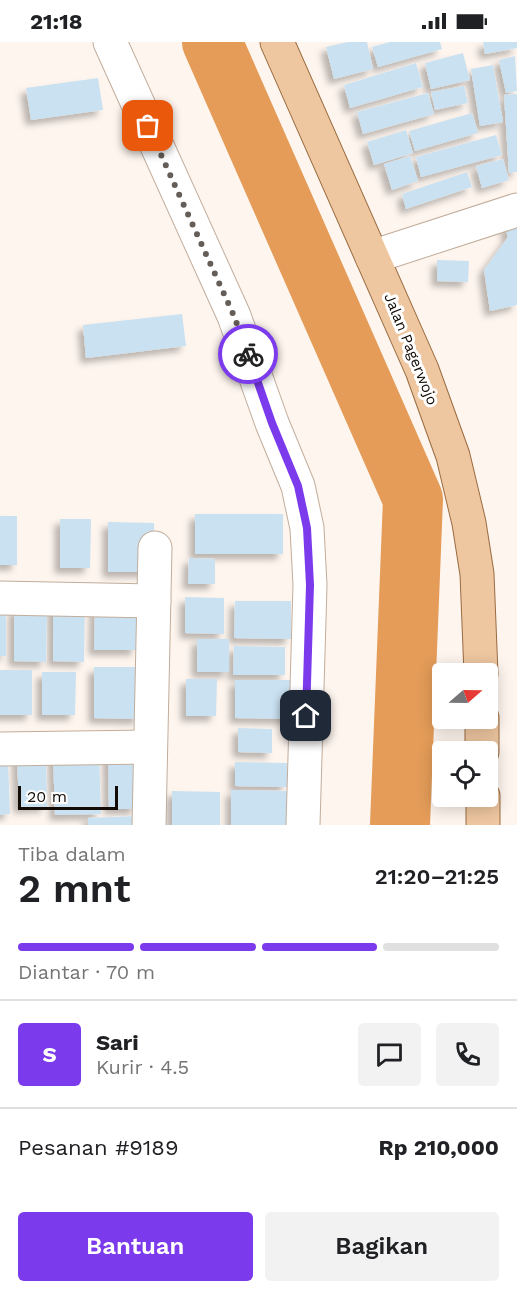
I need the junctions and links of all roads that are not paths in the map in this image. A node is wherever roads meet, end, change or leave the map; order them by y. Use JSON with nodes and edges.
{"nodes":[{"id":1,"x":110,"y":42,"type":"edge"},
{"id":2,"x":277,"y":42,"type":"edge"},
{"id":3,"x":517,"y":210,"type":"edge"},
{"id":4,"x":372,"y":257,"type":"junction"},
{"id":5,"x":155,"y":548,"type":"dead end"},
{"id":6,"x":0,"y":598,"type":"edge"},
{"id":7,"x":154,"y":601,"type":"junction"},
{"id":8,"x":481,"y":663,"type":"edge"},
{"id":9,"x":149,"y":747,"type":"junction"},
{"id":10,"x":0,"y":749,"type":"edge"},
{"id":11,"x":483,"y":807,"type":"edge"},
{"id":12,"x":149,"y":825,"type":"edge"},
{"id":13,"x":303,"y":825,"type":"edge"},
{"id":14,"x":483,"y":825,"type":"edge"}],
"edges":[{"from":1,"to":13,"type":"street"},
{"from":2,"to":4,"type":"main road","name":"Jalan Pagerwojo"},
{"from":3,"to":4,"type":"street"},
{"from":4,"to":8,"type":"main road","name":"Jalan Pagerwojo"},
{"from":5,"to":7,"type":"street"},
{"from":6,"to":7,"type":"street"},
{"from":7,"to":9,"type":"street"},
{"from":9,"to":10,"type":"street"},
{"from":9,"to":12,"type":"street"},
{"from":11,"to":14,"type":"main road"}]}
